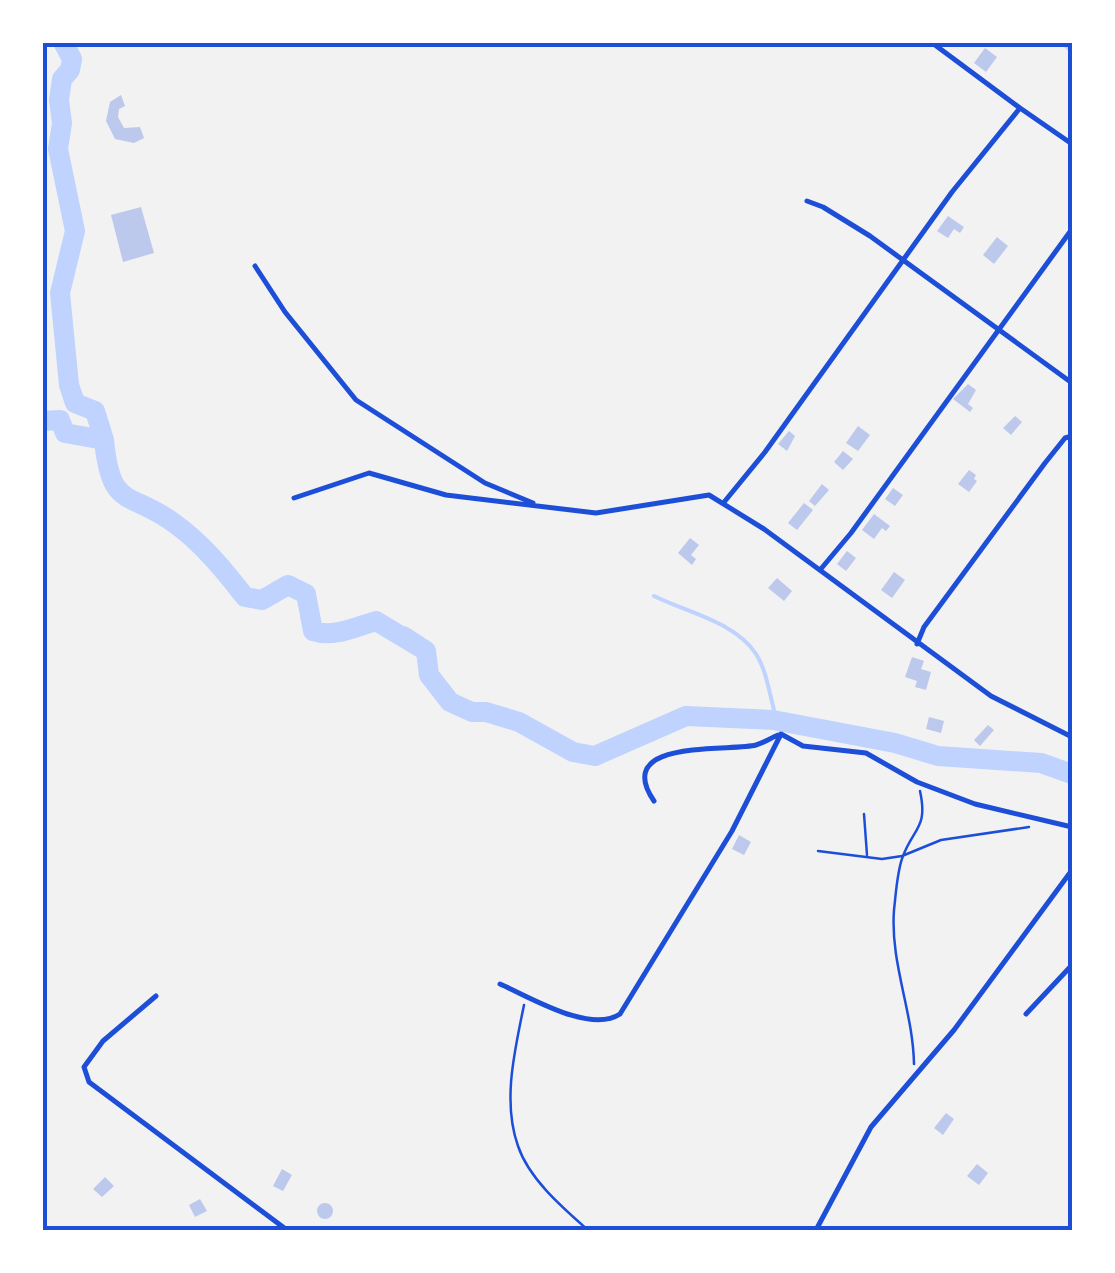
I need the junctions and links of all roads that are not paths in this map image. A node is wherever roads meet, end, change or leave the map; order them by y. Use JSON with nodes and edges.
{"nodes":[{"id":1,"x":931,"y":42,"type":"edge"},
{"id":2,"x":1020,"y":108,"type":"junction"},
{"id":3,"x":1072,"y":144,"type":"edge"},
{"id":4,"x":806,"y":201,"type":"dead end"},
{"id":5,"x":1072,"y":230,"type":"edge"},
{"id":6,"x":904,"y":262,"type":"junction"},
{"id":7,"x":256,"y":266,"type":"dead end"},
{"id":8,"x":1000,"y":328,"type":"junction"},
{"id":9,"x":1072,"y":383,"type":"edge"},
{"id":10,"x":1072,"y":436,"type":"edge"},
{"id":11,"x":294,"y":498,"type":"dead end"},
{"id":12,"x":724,"y":502,"type":"junction"},
{"id":13,"x":541,"y":506,"type":"junction"},
{"id":14,"x":820,"y":570,"type":"junction"},
{"id":15,"x":917,"y":644,"type":"junction"},
{"id":16,"x":780,"y":734,"type":"junction"},
{"id":17,"x":1072,"y":736,"type":"edge"},
{"id":18,"x":654,"y":801,"type":"dead end"},
{"id":19,"x":1072,"y":827,"type":"edge"},
{"id":20,"x":1072,"y":870,"type":"edge"},
{"id":21,"x":1072,"y":965,"type":"edge"},
{"id":22,"x":500,"y":984,"type":"dead end"},
{"id":23,"x":156,"y":996,"type":"dead end"},
{"id":24,"x":1026,"y":1014,"type":"dead end"},
{"id":25,"x":276,"y":1222,"type":"junction"},
{"id":26,"x":275,"y":1230,"type":"edge"},
{"id":27,"x":287,"y":1230,"type":"edge"},
{"id":28,"x":816,"y":1230,"type":"edge"}],
"edges":[{"from":1,"to":2,"type":"street"},
{"from":2,"to":3,"type":"street"},
{"from":2,"to":6,"type":"street"},
{"from":4,"to":6,"type":"street"},
{"from":5,"to":8,"type":"street"},
{"from":6,"to":8,"type":"street"},
{"from":6,"to":12,"type":"street"},
{"from":7,"to":13,"type":"street"},
{"from":8,"to":9,"type":"street"},
{"from":8,"to":14,"type":"street"},
{"from":10,"to":15,"type":"street"},
{"from":11,"to":13,"type":"street"},
{"from":12,"to":13,"type":"street"},
{"from":12,"to":14,"type":"street"},
{"from":14,"to":15,"type":"street"},
{"from":15,"to":17,"type":"street"},
{"from":16,"to":18,"type":"street"},
{"from":16,"to":19,"type":"street"},
{"from":16,"to":22,"type":"street"},
{"from":20,"to":28,"type":"street"},
{"from":21,"to":24,"type":"street"},
{"from":23,"to":25,"type":"street"},
{"from":25,"to":26,"type":"street"},
{"from":25,"to":27,"type":"street"}]}
